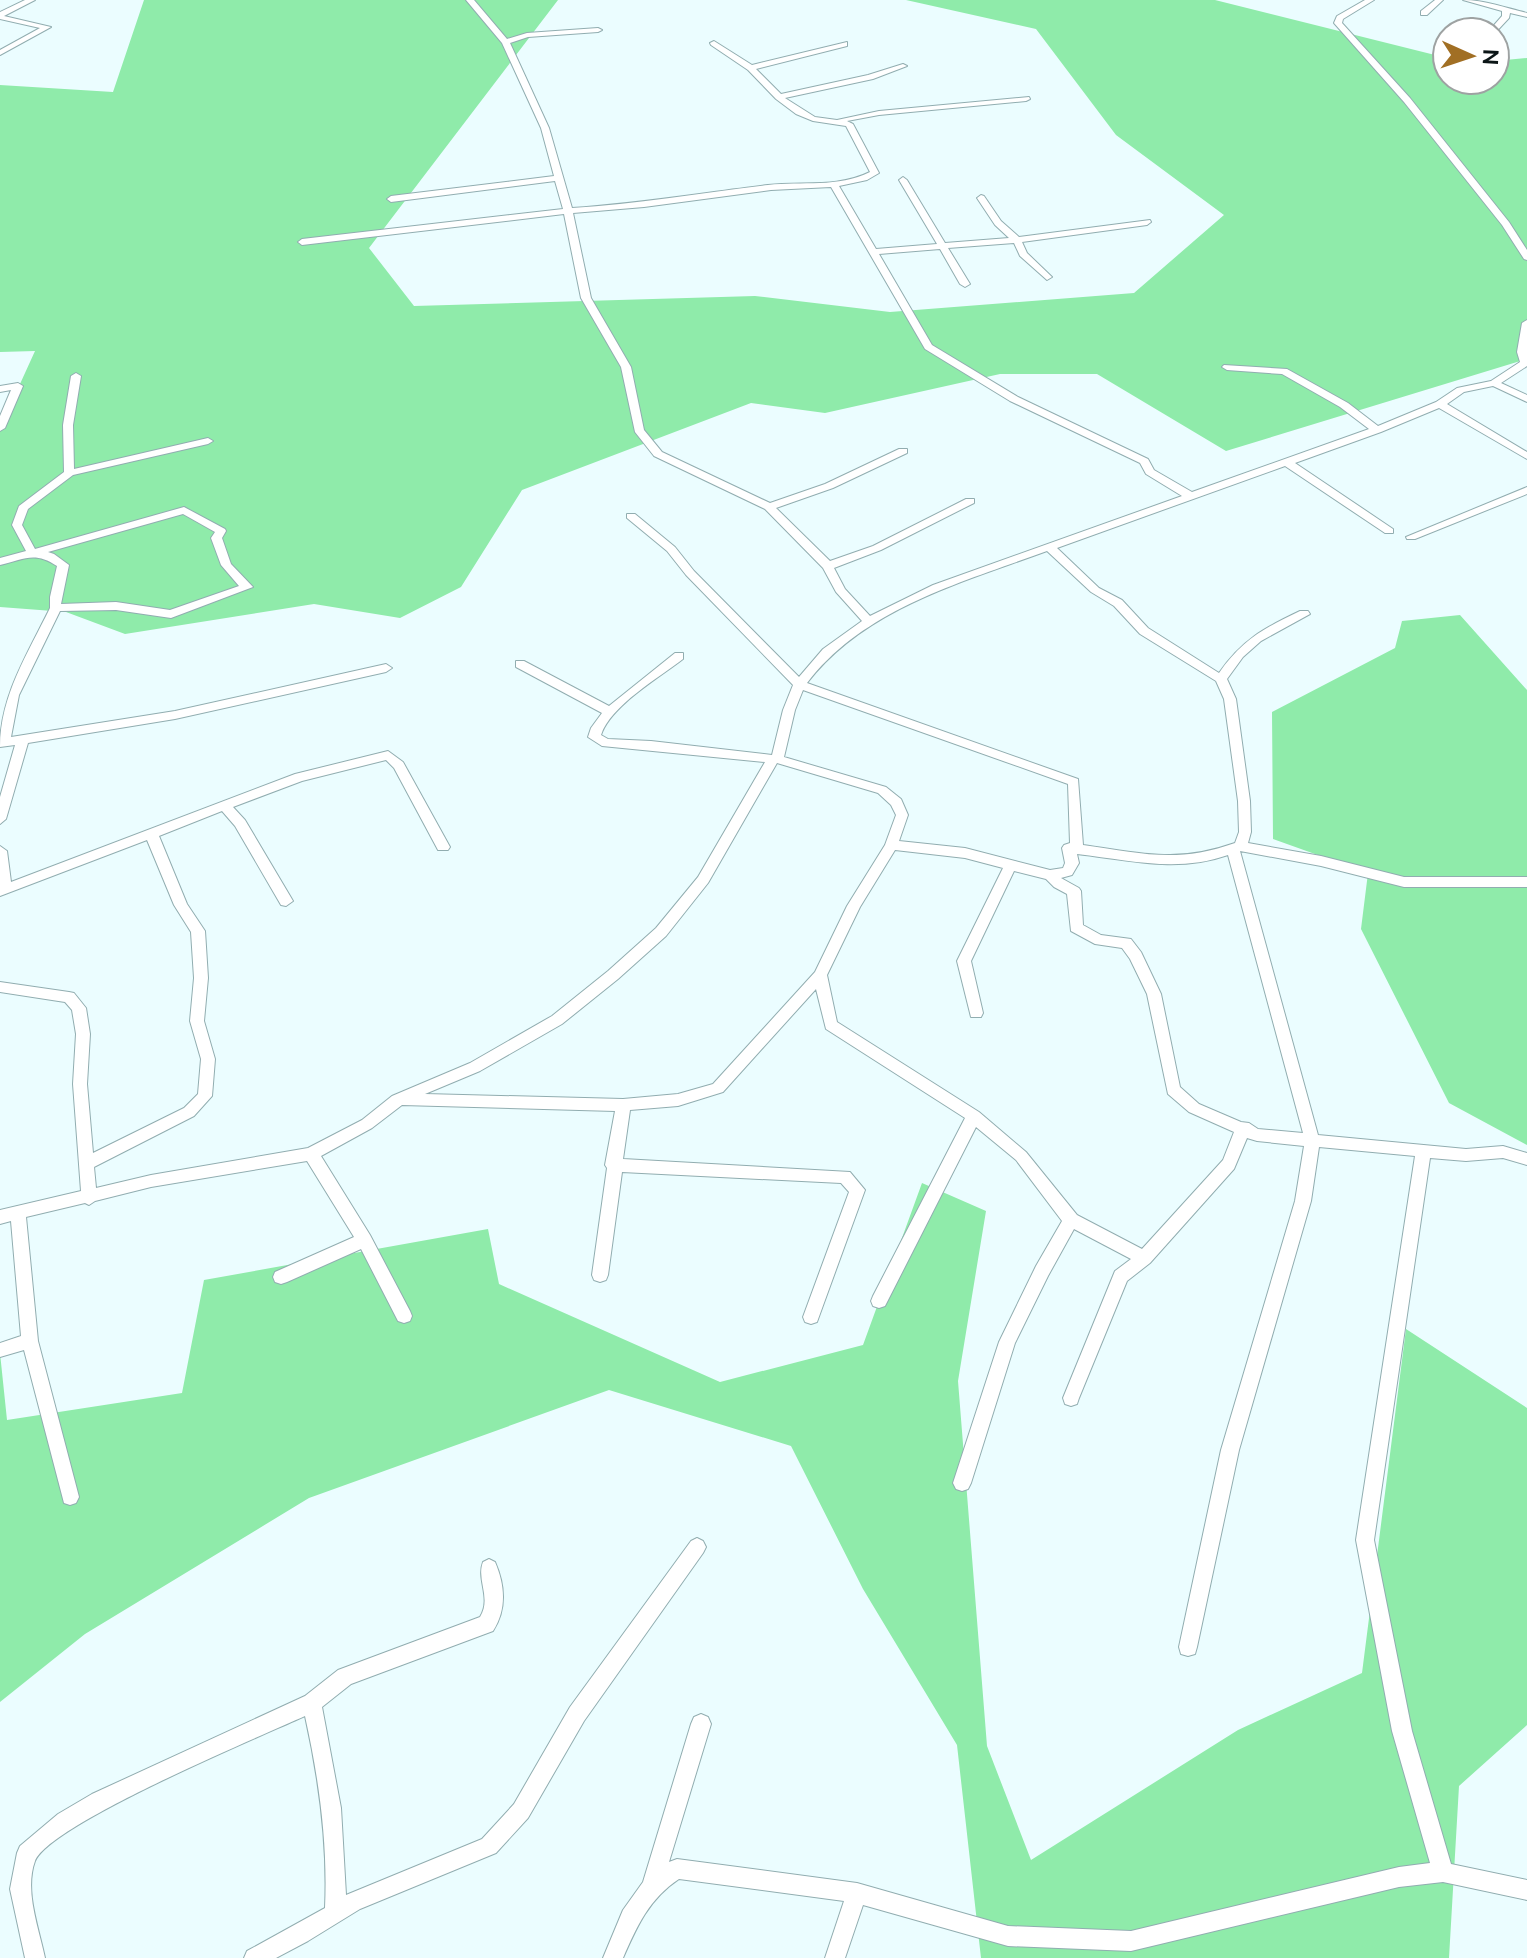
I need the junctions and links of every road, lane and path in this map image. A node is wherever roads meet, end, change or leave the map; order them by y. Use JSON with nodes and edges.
{"nodes":[{"id":1,"x":31,"y":0,"type":"edge"},
{"id":2,"x":470,"y":0,"type":"edge"},
{"id":3,"x":1370,"y":0,"type":"edge"},
{"id":4,"x":1439,"y":0,"type":"edge"},
{"id":5,"x":1467,"y":0,"type":"edge"},
{"id":6,"x":1506,"y":9,"type":"junction"},
{"id":7,"x":1424,"y":13,"type":"dead end"},
{"id":8,"x":1527,"y":15,"type":"edge"},
{"id":9,"x":0,"y":16,"type":"edge"},
{"id":10,"x":1506,"y":16,"type":"edge"},
{"id":11,"x":598,"y":30,"type":"dead end"},
{"id":12,"x":506,"y":42,"type":"junction"},
{"id":13,"x":714,"y":43,"type":"dead end"},
{"id":14,"x":844,"y":44,"type":"dead end"},
{"id":15,"x":0,"y":53,"type":"edge"},
{"id":16,"x":903,"y":66,"type":"dead end"},
{"id":17,"x":751,"y":68,"type":"junction"},
{"id":18,"x":779,"y":97,"type":"junction"},
{"id":19,"x":1026,"y":99,"type":"dead end"},
{"id":20,"x":840,"y":121,"type":"junction"},
{"id":21,"x":558,"y":178,"type":"junction"},
{"id":22,"x":903,"y":180,"type":"dead end"},
{"id":23,"x":833,"y":183,"type":"junction"},
{"id":24,"x":981,"y":198,"type":"dead end"},
{"id":25,"x":391,"y":199,"type":"dead end"},
{"id":26,"x":568,"y":211,"type":"junction"},
{"id":27,"x":1147,"y":222,"type":"dead end"},
{"id":28,"x":1017,"y":240,"type":"junction"},
{"id":29,"x":302,"y":242,"type":"dead end"},
{"id":30,"x":942,"y":248,"type":"junction"},
{"id":31,"x":874,"y":252,"type":"junction"},
{"id":32,"x":1527,"y":257,"type":"edge"},
{"id":33,"x":1047,"y":277,"type":"dead end"},
{"id":34,"x":965,"y":284,"type":"dead end"},
{"id":35,"x":1527,"y":323,"type":"edge"},
{"id":36,"x":1526,"y":364,"type":"edge"},
{"id":37,"x":1227,"y":367,"type":"dead end"},
{"id":38,"x":76,"y":376,"type":"dead end"},
{"id":39,"x":1494,"y":383,"type":"junction"},
{"id":40,"x":0,"y":389,"type":"edge"},
{"id":41,"x":1527,"y":399,"type":"edge"},
{"id":42,"x":1440,"y":404,"type":"junction"},
{"id":43,"x":0,"y":428,"type":"edge"},
{"id":44,"x":1377,"y":430,"type":"junction"},
{"id":45,"x":208,"y":441,"type":"dead end"},
{"id":46,"x":903,"y":451,"type":"dead end"},
{"id":47,"x":1527,"y":456,"type":"edge"},
{"id":48,"x":1286,"y":462,"type":"junction"},
{"id":49,"x":69,"y":473,"type":"junction"},
{"id":50,"x":1527,"y":490,"type":"edge"},
{"id":51,"x":1192,"y":497,"type":"junction"},
{"id":52,"x":970,"y":501,"type":"dead end"},
{"id":53,"x":769,"y":507,"type":"junction"},
{"id":54,"x":631,"y":516,"type":"dead end"},
{"id":55,"x":1389,"y":531,"type":"dead end"},
{"id":56,"x":1411,"y":537,"type":"dead end"},
{"id":57,"x":1049,"y":547,"type":"junction"},
{"id":58,"x":31,"y":551,"type":"junction"},
{"id":59,"x":0,"y":562,"type":"edge"},
{"id":60,"x":828,"y":566,"type":"junction"},
{"id":61,"x":56,"y":608,"type":"junction"},
{"id":62,"x":1304,"y":614,"type":"dead end"},
{"id":63,"x":868,"y":621,"type":"junction"},
{"id":64,"x":679,"y":656,"type":"dead end"},
{"id":65,"x":520,"y":664,"type":"dead end"},
{"id":66,"x":386,"y":668,"type":"dead end"},
{"id":67,"x":1221,"y":679,"type":"junction"},
{"id":68,"x":799,"y":684,"type":"junction"},
{"id":69,"x":610,"y":712,"type":"junction"},
{"id":70,"x":22,"y":742,"type":"junction"},
{"id":71,"x":2,"y":743,"type":"edge"},
{"id":72,"x":775,"y":759,"type":"junction"},
{"id":73,"x":224,"y":805,"type":"junction"},
{"id":74,"x":0,"y":819,"type":"edge"},
{"id":75,"x":152,"y":835,"type":"junction"},
{"id":76,"x":891,"y":845,"type":"junction"},
{"id":77,"x":443,"y":847,"type":"dead end"},
{"id":78,"x":1236,"y":848,"type":"junction"},
{"id":79,"x":1077,"y":849,"type":"junction"},
{"id":80,"x":0,"y":851,"type":"edge"},
{"id":81,"x":1010,"y":866,"type":"junction"},
{"id":82,"x":1050,"y":875,"type":"junction"},
{"id":83,"x":1527,"y":882,"type":"edge"},
{"id":84,"x":2,"y":890,"type":"edge"},
{"id":85,"x":286,"y":901,"type":"dead end"},
{"id":86,"x":820,"y":975,"type":"junction"},
{"id":87,"x":0,"y":987,"type":"edge"},
{"id":88,"x":976,"y":1013,"type":"dead end"},
{"id":89,"x":397,"y":1100,"type":"junction"},
{"id":90,"x":623,"y":1105,"type":"junction"},
{"id":91,"x":974,"y":1116,"type":"junction"},
{"id":92,"x":1244,"y":1127,"type":"junction"},
{"id":93,"x":1312,"y":1140,"type":"junction"},
{"id":94,"x":1423,"y":1151,"type":"junction"},
{"id":95,"x":311,"y":1154,"type":"junction"},
{"id":96,"x":1527,"y":1159,"type":"edge"},
{"id":97,"x":88,"y":1163,"type":"junction"},
{"id":98,"x":613,"y":1165,"type":"junction"},
{"id":99,"x":89,"y":1198,"type":"junction"},
{"id":100,"x":18,"y":1213,"type":"junction"},
{"id":101,"x":0,"y":1217,"type":"edge"},
{"id":102,"x":1071,"y":1220,"type":"junction"},
{"id":103,"x":364,"y":1240,"type":"junction"},
{"id":104,"x":1144,"y":1258,"type":"junction"},
{"id":105,"x":600,"y":1275,"type":"dead end"},
{"id":106,"x":281,"y":1277,"type":"dead end"},
{"id":107,"x":879,"y":1301,"type":"dead end"},
{"id":108,"x":404,"y":1316,"type":"dead end"},
{"id":109,"x":811,"y":1317,"type":"dead end"},
{"id":110,"x":30,"y":1341,"type":"junction"},
{"id":111,"x":0,"y":1350,"type":"edge"},
{"id":112,"x":1071,"y":1398,"type":"dead end"},
{"id":113,"x":962,"y":1483,"type":"dead end"},
{"id":114,"x":70,"y":1497,"type":"dead end"},
{"id":115,"x":697,"y":1547,"type":"dead end"},
{"id":116,"x":489,"y":1568,"type":"dead end"},
{"id":117,"x":1188,"y":1647,"type":"dead end"},
{"id":118,"x":312,"y":1703,"type":"junction"},
{"id":119,"x":701,"y":1724,"type":"dead end"},
{"id":120,"x":1443,"y":1872,"type":"junction"},
{"id":121,"x":653,"y":1883,"type":"junction"},
{"id":122,"x":1527,"y":1890,"type":"edge"},
{"id":123,"x":857,"y":1893,"type":"junction"},
{"id":124,"x":335,"y":1913,"type":"junction"},
{"id":125,"x":35,"y":1958,"type":"edge"},
{"id":126,"x":254,"y":1958,"type":"edge"},
{"id":127,"x":613,"y":1958,"type":"edge"},
{"id":128,"x":835,"y":1958,"type":"edge"}],
"edges":[{"from":1,"to":9,"type":"street"},
{"from":2,"to":12,"type":"street"},
{"from":3,"to":32,"type":"street"},
{"from":4,"to":7,"type":"street"},
{"from":5,"to":6,"type":"street"},
{"from":6,"to":8,"type":"street"},
{"from":6,"to":10,"type":"street"},
{"from":9,"to":15,"type":"street"},
{"from":11,"to":12,"type":"street"},
{"from":12,"to":21,"type":"street"},
{"from":13,"to":17,"type":"street"},
{"from":14,"to":17,"type":"street"},
{"from":16,"to":18,"type":"street"},
{"from":17,"to":18,"type":"street"},
{"from":18,"to":20,"type":"street"},
{"from":19,"to":20,"type":"street"},
{"from":20,"to":23,"type":"street"},
{"from":21,"to":25,"type":"street"},
{"from":21,"to":26,"type":"street"},
{"from":22,"to":30,"type":"street"},
{"from":23,"to":26,"type":"street"},
{"from":23,"to":31,"type":"street"},
{"from":24,"to":28,"type":"street"},
{"from":26,"to":29,"type":"street"},
{"from":26,"to":53,"type":"street"},
{"from":27,"to":28,"type":"street"},
{"from":28,"to":30,"type":"street"},
{"from":28,"to":33,"type":"street"},
{"from":30,"to":31,"type":"street"},
{"from":30,"to":34,"type":"street"},
{"from":31,"to":51,"type":"street"},
{"from":35,"to":36,"type":"street"},
{"from":36,"to":39,"type":"street"},
{"from":37,"to":44,"type":"street"},
{"from":38,"to":49,"type":"street"},
{"from":39,"to":41,"type":"street"},
{"from":39,"to":42,"type":"street"},
{"from":40,"to":43,"type":"street"},
{"from":42,"to":44,"type":"street"},
{"from":42,"to":47,"type":"street"},
{"from":44,"to":48,"type":"street"},
{"from":45,"to":49,"type":"street"},
{"from":46,"to":53,"type":"street"},
{"from":48,"to":51,"type":"street"},
{"from":48,"to":55,"type":"street"},
{"from":49,"to":58,"type":"street"},
{"from":50,"to":56,"type":"street"},
{"from":51,"to":57,"type":"street"},
{"from":52,"to":60,"type":"street"},
{"from":53,"to":60,"type":"street"},
{"from":54,"to":68,"type":"street"},
{"from":57,"to":63,"type":"street"},
{"from":57,"to":67,"type":"street"},
{"from":58,"to":59,"type":"street"},
{"from":58,"to":61,"type":"street"},
{"from":58,"to":61,"type":"street"},
{"from":60,"to":63,"type":"street"},
{"from":61,"to":71,"type":"street"},
{"from":62,"to":67,"type":"street"},
{"from":63,"to":68,"type":"street"},
{"from":64,"to":69,"type":"street"},
{"from":65,"to":69,"type":"street"},
{"from":66,"to":70,"type":"street"},
{"from":67,"to":78,"type":"street"},
{"from":68,"to":72,"type":"street"},
{"from":68,"to":79,"type":"street"},
{"from":69,"to":72,"type":"street"},
{"from":70,"to":71,"type":"street"},
{"from":70,"to":74,"type":"street"},
{"from":72,"to":76,"type":"street"},
{"from":72,"to":89,"type":"street"},
{"from":73,"to":75,"type":"street"},
{"from":73,"to":77,"type":"street"},
{"from":73,"to":85,"type":"street"},
{"from":75,"to":84,"type":"street"},
{"from":75,"to":97,"type":"street"},
{"from":76,"to":81,"type":"street"},
{"from":76,"to":86,"type":"street"},
{"from":78,"to":79,"type":"street"},
{"from":78,"to":83,"type":"street"},
{"from":78,"to":93,"type":"street"},
{"from":79,"to":82,"type":"street"},
{"from":80,"to":84,"type":"street"},
{"from":81,"to":82,"type":"street"},
{"from":81,"to":88,"type":"street"},
{"from":82,"to":92,"type":"street"},
{"from":86,"to":90,"type":"street"},
{"from":86,"to":91,"type":"street"},
{"from":87,"to":97,"type":"street"},
{"from":89,"to":90,"type":"street"},
{"from":89,"to":95,"type":"street"},
{"from":90,"to":98,"type":"street"},
{"from":91,"to":102,"type":"street"},
{"from":91,"to":107,"type":"street"},
{"from":92,"to":93,"type":"street"},
{"from":92,"to":104,"type":"street"},
{"from":93,"to":94,"type":"street"},
{"from":93,"to":117,"type":"street"},
{"from":94,"to":96,"type":"street"},
{"from":94,"to":120,"type":"street"},
{"from":95,"to":99,"type":"street"},
{"from":95,"to":103,"type":"street"},
{"from":97,"to":99,"type":"street"},
{"from":98,"to":105,"type":"street"},
{"from":98,"to":109,"type":"street"},
{"from":99,"to":100,"type":"street"},
{"from":100,"to":101,"type":"street"},
{"from":100,"to":110,"type":"street"},
{"from":102,"to":104,"type":"street"},
{"from":102,"to":113,"type":"street"},
{"from":103,"to":106,"type":"street"},
{"from":103,"to":108,"type":"street"},
{"from":104,"to":112,"type":"street"},
{"from":110,"to":111,"type":"street"},
{"from":110,"to":114,"type":"street"},
{"from":115,"to":124,"type":"street"},
{"from":116,"to":118,"type":"street"},
{"from":118,"to":124,"type":"street"},
{"from":118,"to":125,"type":"street"},
{"from":119,"to":121,"type":"street"},
{"from":120,"to":122,"type":"street"},
{"from":120,"to":123,"type":"street"},
{"from":121,"to":123,"type":"street"},
{"from":121,"to":127,"type":"street"},
{"from":123,"to":128,"type":"street"},
{"from":124,"to":126,"type":"street"}]}
